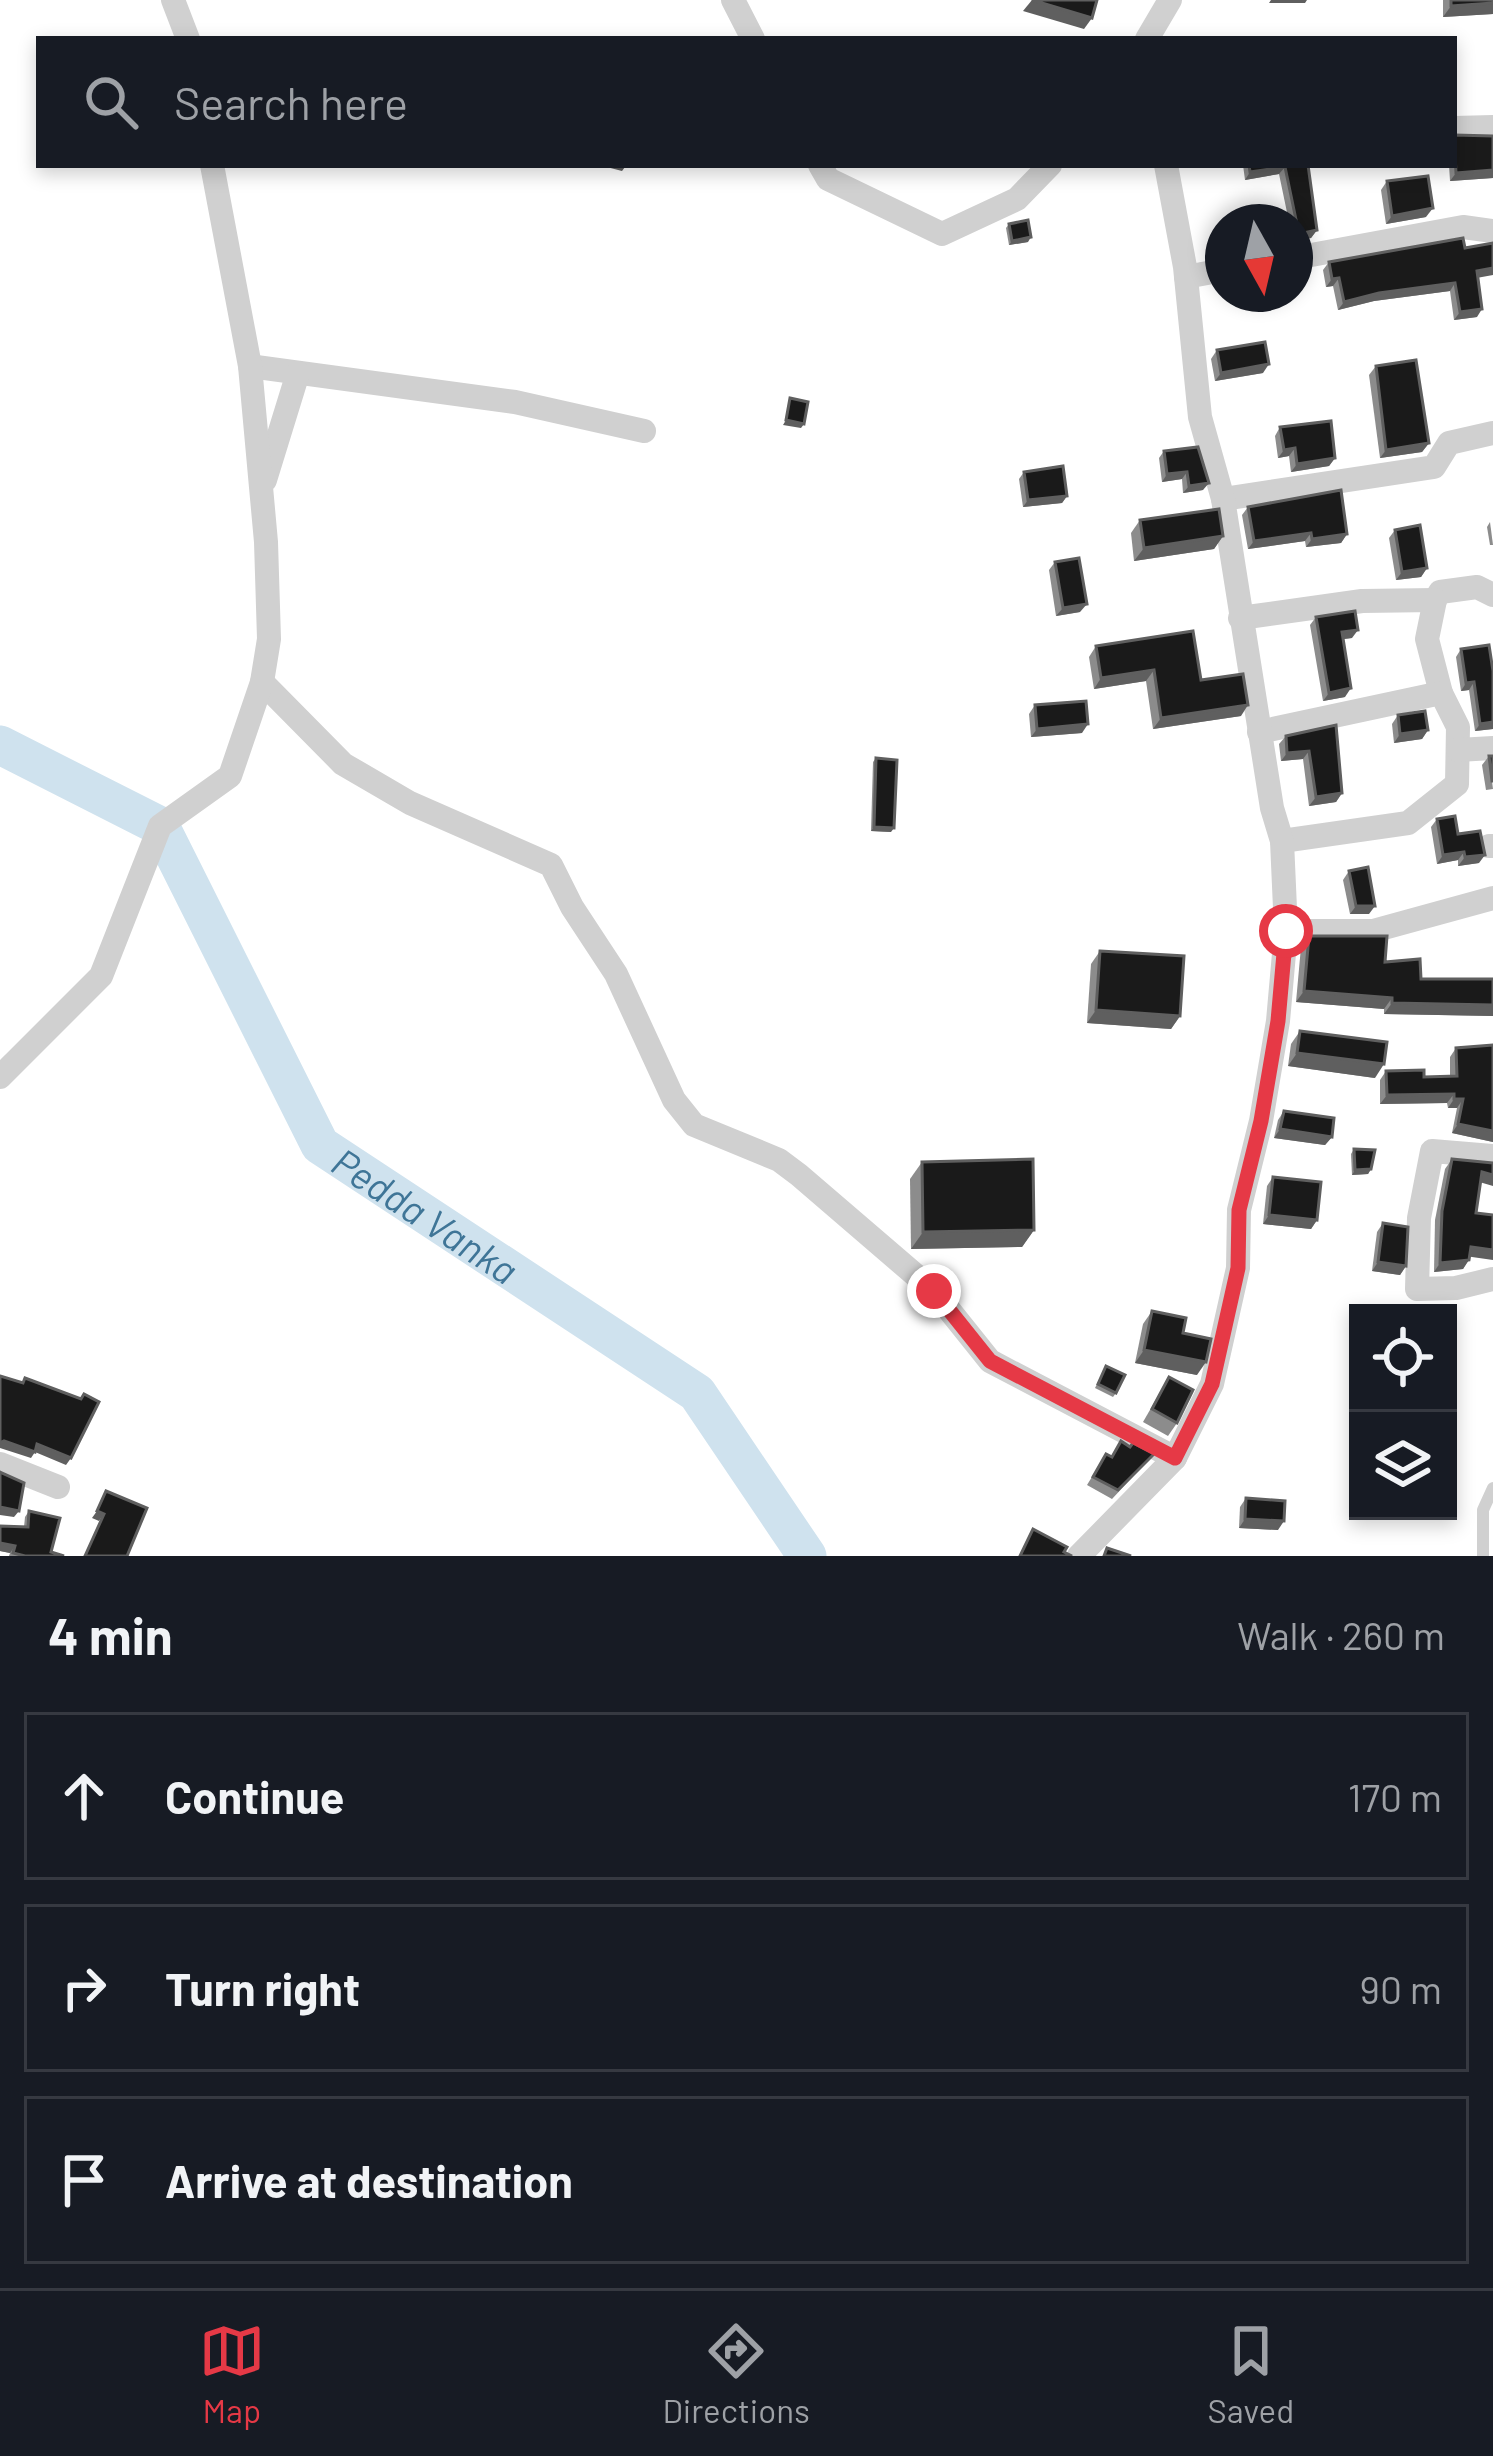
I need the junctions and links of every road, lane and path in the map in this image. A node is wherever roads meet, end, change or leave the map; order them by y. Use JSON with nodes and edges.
{"nodes":[{"id":1,"x":173,"y":0,"type":"edge"},
{"id":2,"x":733,"y":0,"type":"edge"},
{"id":3,"x":1170,"y":0,"type":"edge"},
{"id":4,"x":187,"y":36,"type":"edge"},
{"id":5,"x":751,"y":36,"type":"edge"},
{"id":6,"x":1149,"y":36,"type":"edge"},
{"id":7,"x":1457,"y":128,"type":"edge"},
{"id":8,"x":1493,"y":128,"type":"edge"},
{"id":9,"x":213,"y":168,"type":"edge"},
{"id":10,"x":822,"y":168,"type":"edge"},
{"id":11,"x":1047,"y":168,"type":"edge"},
{"id":12,"x":1167,"y":168,"type":"edge"},
{"id":13,"x":1493,"y":231,"type":"edge"},
{"id":14,"x":1313,"y":255,"type":"edge"},
{"id":15,"x":1205,"y":273,"type":"edge"},
{"id":16,"x":1186,"y":277,"type":"junction"},
{"id":17,"x":250,"y":366,"type":"junction"},
{"id":18,"x":298,"y":373,"type":"junction"},
{"id":19,"x":644,"y":431,"type":"dead end"},
{"id":20,"x":1493,"y":433,"type":"edge"},
{"id":21,"x":260,"y":494,"type":"junction"},
{"id":22,"x":1223,"y":499,"type":"junction"},
{"id":23,"x":1493,"y":595,"type":"edge"},
{"id":24,"x":1435,"y":599,"type":"junction"},
{"id":25,"x":1240,"y":618,"type":"junction"},
{"id":26,"x":262,"y":682,"type":"junction"},
{"id":27,"x":1441,"y":693,"type":"junction"},
{"id":28,"x":1259,"y":732,"type":"junction"},
{"id":29,"x":1493,"y":748,"type":"edge"},
{"id":30,"x":1457,"y":750,"type":"junction"},
{"id":31,"x":1282,"y":841,"type":"junction"},
{"id":32,"x":1493,"y":898,"type":"edge"},
{"id":33,"x":1286,"y":931,"type":"junction"},
{"id":34,"x":0,"y":1077,"type":"edge"},
{"id":35,"x":1493,"y":1156,"type":"edge"},
{"id":36,"x":1493,"y":1279,"type":"edge"},
{"id":37,"x":1175,"y":1458,"type":"junction"},
{"id":38,"x":0,"y":1464,"type":"edge"},
{"id":39,"x":58,"y":1487,"type":"dead end"},
{"id":40,"x":1493,"y":1488,"type":"edge"},
{"id":41,"x":1079,"y":1556,"type":"edge"},
{"id":42,"x":1483,"y":1556,"type":"edge"}],
"edges":[{"from":1,"to":4,"type":"street"},
{"from":2,"to":5,"type":"street"},
{"from":3,"to":6,"type":"street"},
{"from":7,"to":8,"type":"street"},
{"from":9,"to":17,"type":"street"},
{"from":10,"to":11,"type":"street"},
{"from":12,"to":16,"type":"street"},
{"from":13,"to":14,"type":"street"},
{"from":15,"to":16,"type":"street"},
{"from":16,"to":22,"type":"street"},
{"from":17,"to":18,"type":"street"},
{"from":17,"to":21,"type":"street"},
{"from":18,"to":19,"type":"street"},
{"from":18,"to":21,"type":"street"},
{"from":20,"to":22,"type":"street"},
{"from":21,"to":26,"type":"street"},
{"from":22,"to":25,"type":"street"},
{"from":23,"to":24,"type":"street"},
{"from":24,"to":25,"type":"street"},
{"from":24,"to":27,"type":"street"},
{"from":25,"to":28,"type":"street"},
{"from":26,"to":34,"type":"street"},
{"from":26,"to":37,"type":"street"},
{"from":27,"to":28,"type":"street"},
{"from":27,"to":30,"type":"street"},
{"from":28,"to":31,"type":"street"},
{"from":29,"to":30,"type":"street"},
{"from":30,"to":31,"type":"street"},
{"from":31,"to":33,"type":"street"},
{"from":32,"to":33,"type":"street"},
{"from":33,"to":37,"type":"street"},
{"from":35,"to":36,"type":"street"},
{"from":37,"to":41,"type":"street"},
{"from":38,"to":39,"type":"street"},
{"from":40,"to":42,"type":"lane"}]}
